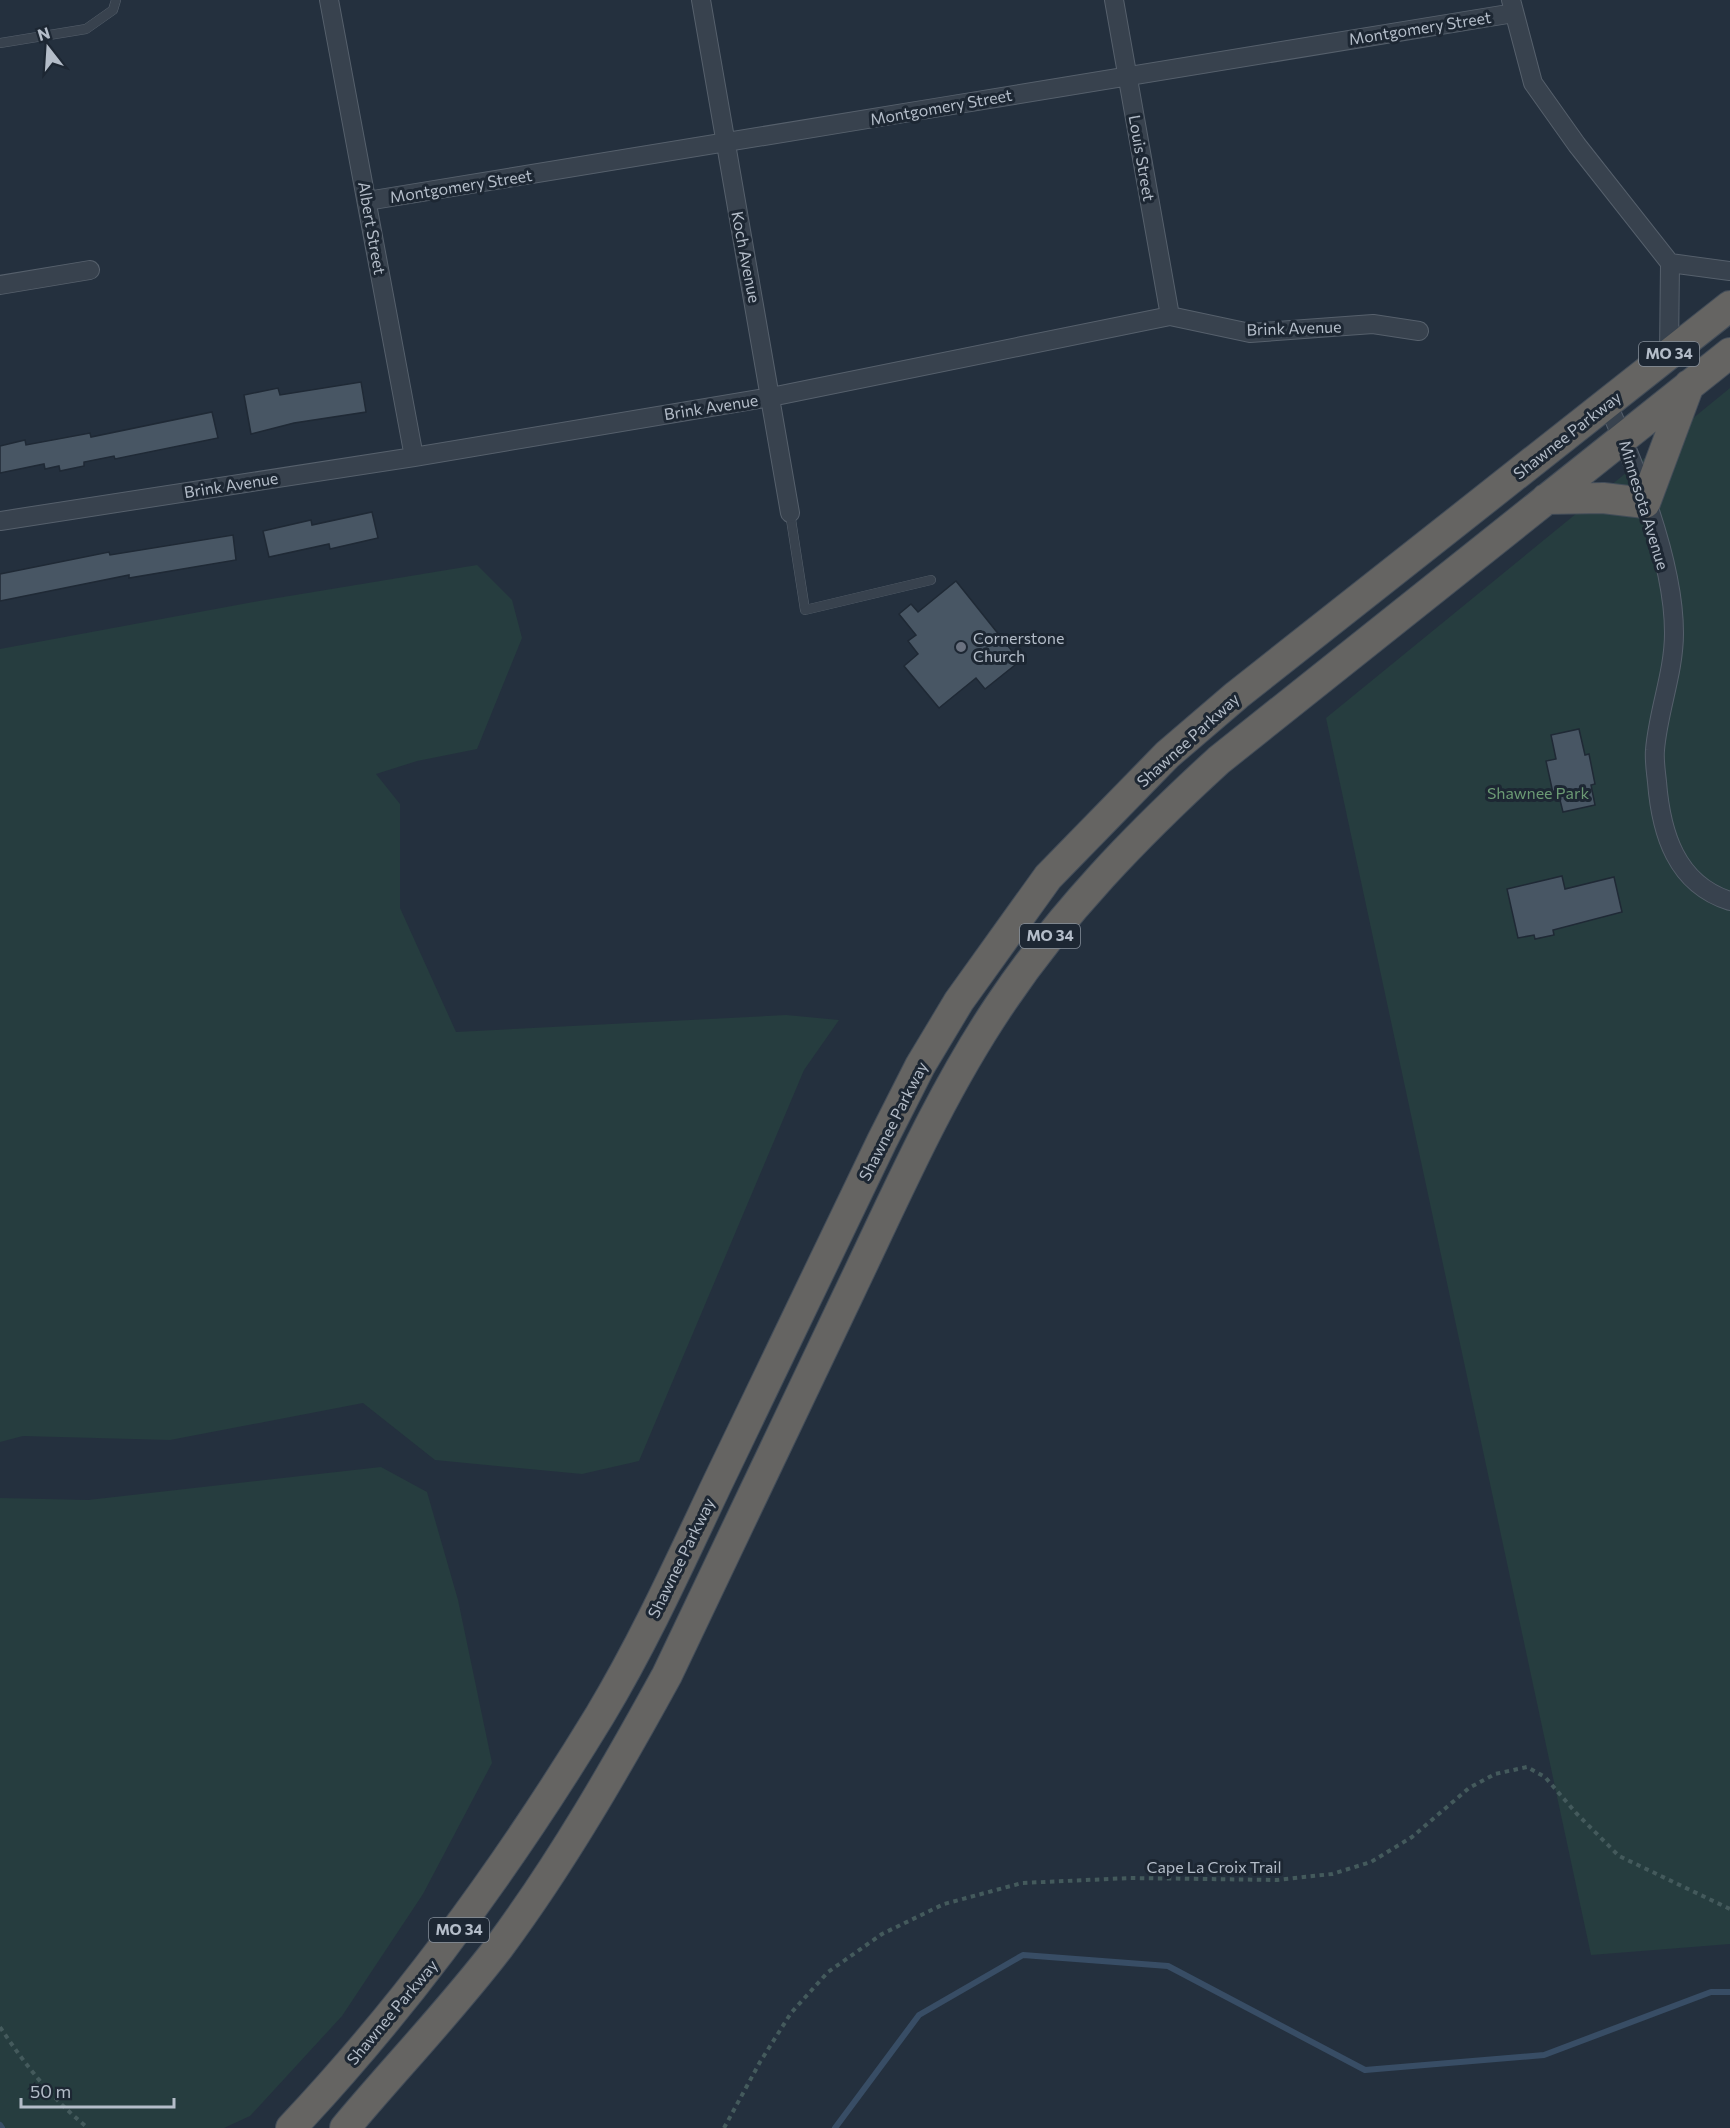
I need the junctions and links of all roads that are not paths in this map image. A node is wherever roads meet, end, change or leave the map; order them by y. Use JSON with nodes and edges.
{"nodes":[{"id":1,"x":116,"y":0,"type":"edge"},
{"id":2,"x":328,"y":0,"type":"edge"},
{"id":3,"x":701,"y":0,"type":"edge"},
{"id":4,"x":1114,"y":0,"type":"edge"},
{"id":5,"x":1513,"y":7,"type":"edge"},
{"id":6,"x":0,"y":43,"type":"edge"},
{"id":7,"x":1128,"y":74,"type":"junction"},
{"id":8,"x":725,"y":145,"type":"junction"},
{"id":9,"x":367,"y":201,"type":"junction"},
{"id":10,"x":1670,"y":263,"type":"junction"},
{"id":11,"x":90,"y":270,"type":"dead end"},
{"id":12,"x":1730,"y":271,"type":"edge"},
{"id":13,"x":0,"y":285,"type":"edge"},
{"id":14,"x":1730,"y":306,"type":"edge"},
{"id":15,"x":1170,"y":316,"type":"junction"},
{"id":16,"x":1419,"y":331,"type":"dead end"},
{"id":17,"x":1730,"y":353,"type":"edge"},
{"id":18,"x":1669,"y":354,"type":"junction"},
{"id":19,"x":1689,"y":385,"type":"junction"},
{"id":20,"x":771,"y":397,"type":"junction"},
{"id":21,"x":1607,"y":403,"type":"junction"},
{"id":22,"x":1623,"y":437,"type":"junction"},
{"id":23,"x":414,"y":457,"type":"junction"},
{"id":24,"x":1546,"y":499,"type":"junction"},
{"id":25,"x":1645,"y":503,"type":"junction"},
{"id":26,"x":790,"y":513,"type":"joint"},
{"id":27,"x":0,"y":520,"type":"edge"},
{"id":28,"x":931,"y":580,"type":"dead end"},
{"id":29,"x":1730,"y":901,"type":"edge"},
{"id":30,"x":291,"y":2128,"type":"edge"},
{"id":31,"x":345,"y":2128,"type":"edge"}],
"edges":[{"from":1,"to":6,"type":"lane"},
{"from":2,"to":9,"type":"street","name":"Albert Street"},
{"from":3,"to":8,"type":"street","name":"Koch Avenue"},
{"from":4,"to":7,"type":"street","name":"Louis Street"},
{"from":5,"to":7,"type":"street","name":"Montgomery Street"},
{"from":5,"to":10,"type":"street"},
{"from":7,"to":8,"type":"street","name":"Montgomery Street"},
{"from":7,"to":15,"type":"street","name":"Louis Street"},
{"from":8,"to":9,"type":"street","name":"Montgomery Street"},
{"from":8,"to":20,"type":"street","name":"Koch Avenue"},
{"from":9,"to":23,"type":"street","name":"Albert Street"},
{"from":10,"to":12,"type":"street"},
{"from":10,"to":18,"type":"street"},
{"from":11,"to":13,"type":"street"},
{"from":14,"to":18,"type":"highway","name":"Shawnee Parkway","number":"MO 34"},
{"from":15,"to":16,"type":"street","name":"Brink Avenue"},
{"from":15,"to":20,"type":"street","name":"Brink Avenue"},
{"from":17,"to":19,"type":"highway","number":"MO 34"},
{"from":18,"to":21,"type":"highway","name":"Shawnee Parkway","number":"MO 34"},
{"from":19,"to":22,"type":"highway","number":"MO 34"},
{"from":19,"to":25,"type":"highway"},
{"from":20,"to":23,"type":"street","name":"Brink Avenue"},
{"from":20,"to":26,"type":"street","name":"Koch Avenue"},
{"from":21,"to":22,"type":"street","name":"Minnesota Avenue"},
{"from":21,"to":30,"type":"highway","name":"Shawnee Parkway","number":"MO 34"},
{"from":22,"to":24,"type":"highway","number":"MO 34"},
{"from":22,"to":25,"type":"street","name":"Minnesota Avenue"},
{"from":23,"to":27,"type":"street","name":"Brink Avenue"},
{"from":24,"to":25,"type":"highway"},
{"from":24,"to":31,"type":"highway","number":"MO 34"},
{"from":25,"to":29,"type":"street","name":"Minnesota Avenue"},
{"from":26,"to":28,"type":"lane"}]}
